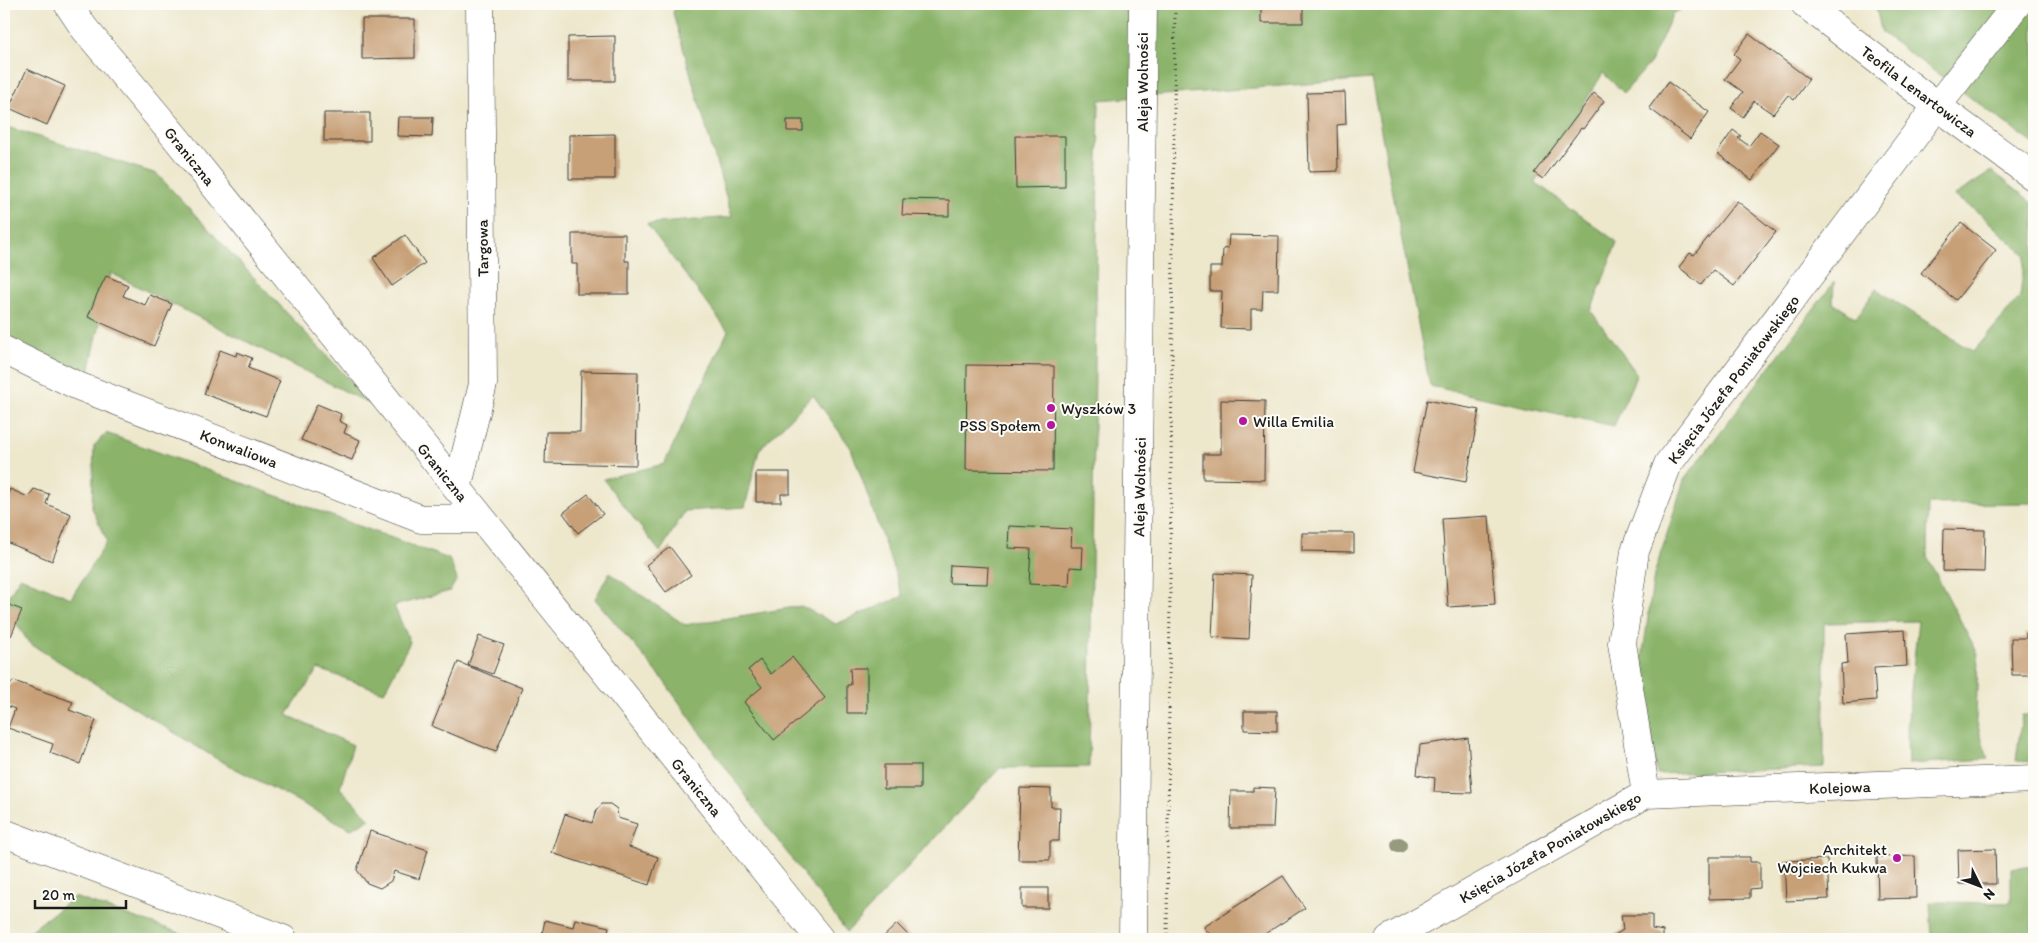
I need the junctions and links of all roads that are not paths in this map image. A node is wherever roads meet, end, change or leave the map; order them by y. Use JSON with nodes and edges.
{"nodes":[{"id":1,"x":68,"y":4,"type":"edge"},
{"id":2,"x":480,"y":4,"type":"edge"},
{"id":3,"x":1143,"y":4,"type":"edge"},
{"id":4,"x":1805,"y":4,"type":"edge"},
{"id":5,"x":2017,"y":4,"type":"edge"},
{"id":6,"x":1937,"y":106,"type":"junction"},
{"id":7,"x":2034,"y":177,"type":"edge"},
{"id":8,"x":4,"y":350,"type":"edge"},
{"id":9,"x":457,"y":489,"type":"junction"},
{"id":10,"x":481,"y":519,"type":"junction"},
{"id":11,"x":2034,"y":779,"type":"edge"},
{"id":12,"x":1646,"y":794,"type":"junction"},
{"id":13,"x":4,"y":833,"type":"edge"},
{"id":14,"x":283,"y":939,"type":"edge"},
{"id":15,"x":820,"y":939,"type":"edge"},
{"id":16,"x":1133,"y":939,"type":"edge"},
{"id":17,"x":1389,"y":939,"type":"edge"}],
"edges":[{"from":1,"to":9,"type":"street","name":"Graniczna"},
{"from":2,"to":9,"type":"street","name":"Targowa"},
{"from":3,"to":16,"type":"street","name":"Aleja Wolności"},
{"from":4,"to":6,"type":"street","name":"Teofila Lenartowicza"},
{"from":5,"to":6,"type":"street","name":"Księcia Józefa Poniatowskiego"},
{"from":6,"to":7,"type":"street","name":"Teofila Lenartowicza"},
{"from":6,"to":12,"type":"street","name":"Księcia Józefa Poniatowskiego"},
{"from":8,"to":10,"type":"street","name":"Konwaliowa"},
{"from":9,"to":10,"type":"street","name":"Graniczna"},
{"from":10,"to":15,"type":"street","name":"Graniczna"},
{"from":11,"to":12,"type":"street","name":"Kolejowa"},
{"from":12,"to":17,"type":"street","name":"Księcia Józefa Poniatowskiego"},
{"from":13,"to":14,"type":"street"}]}
